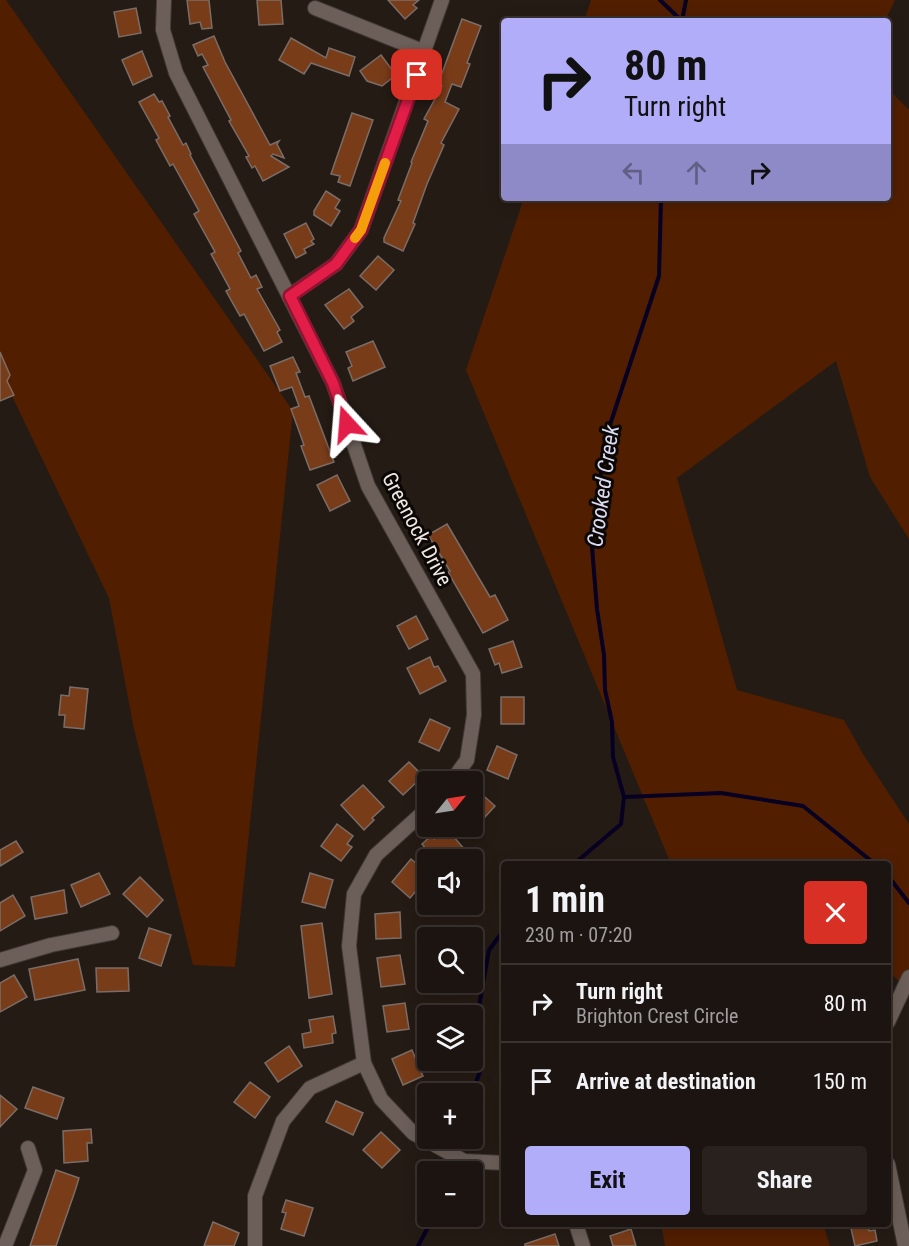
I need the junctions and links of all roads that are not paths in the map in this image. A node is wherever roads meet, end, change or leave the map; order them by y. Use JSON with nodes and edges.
{"nodes":[{"id":1,"x":164,"y":0,"type":"edge"},
{"id":2,"x":442,"y":0,"type":"edge"},
{"id":3,"x":315,"y":8,"type":"dead end"},
{"id":4,"x":425,"y":52,"type":"junction"},
{"id":5,"x":290,"y":296,"type":"junction"},
{"id":6,"x":459,"y":771,"type":"edge"},
{"id":7,"x":417,"y":818,"type":"edge"},
{"id":8,"x":112,"y":933,"type":"dead end"},
{"id":9,"x":0,"y":960,"type":"edge"},
{"id":10,"x":909,"y":977,"type":"edge"},
{"id":11,"x":891,"y":1016,"type":"edge"},
{"id":12,"x":364,"y":1063,"type":"junction"},
{"id":13,"x":28,"y":1148,"type":"dead end"},
{"id":14,"x":501,"y":1163,"type":"edge"},
{"id":15,"x":891,"y":1178,"type":"edge"},
{"id":16,"x":577,"y":1227,"type":"edge"},
{"id":17,"x":5,"y":1236,"type":"edge"},
{"id":18,"x":255,"y":1246,"type":"edge"},
{"id":19,"x":583,"y":1246,"type":"edge"},
{"id":20,"x":905,"y":1246,"type":"edge"}],
"edges":[{"from":1,"to":5,"type":"street","name":"Greenock Drive"},
{"from":2,"to":4,"type":"street"},
{"from":3,"to":4,"type":"street"},
{"from":4,"to":5,"type":"street"},
{"from":5,"to":6,"type":"street","name":"Greenock Drive"},
{"from":7,"to":12,"type":"street"},
{"from":8,"to":9,"type":"street"},
{"from":10,"to":11,"type":"street"},
{"from":12,"to":14,"type":"street"},
{"from":12,"to":18,"type":"street"},
{"from":13,"to":17,"type":"street"},
{"from":15,"to":20,"type":"street"},
{"from":16,"to":19,"type":"street"}]}
